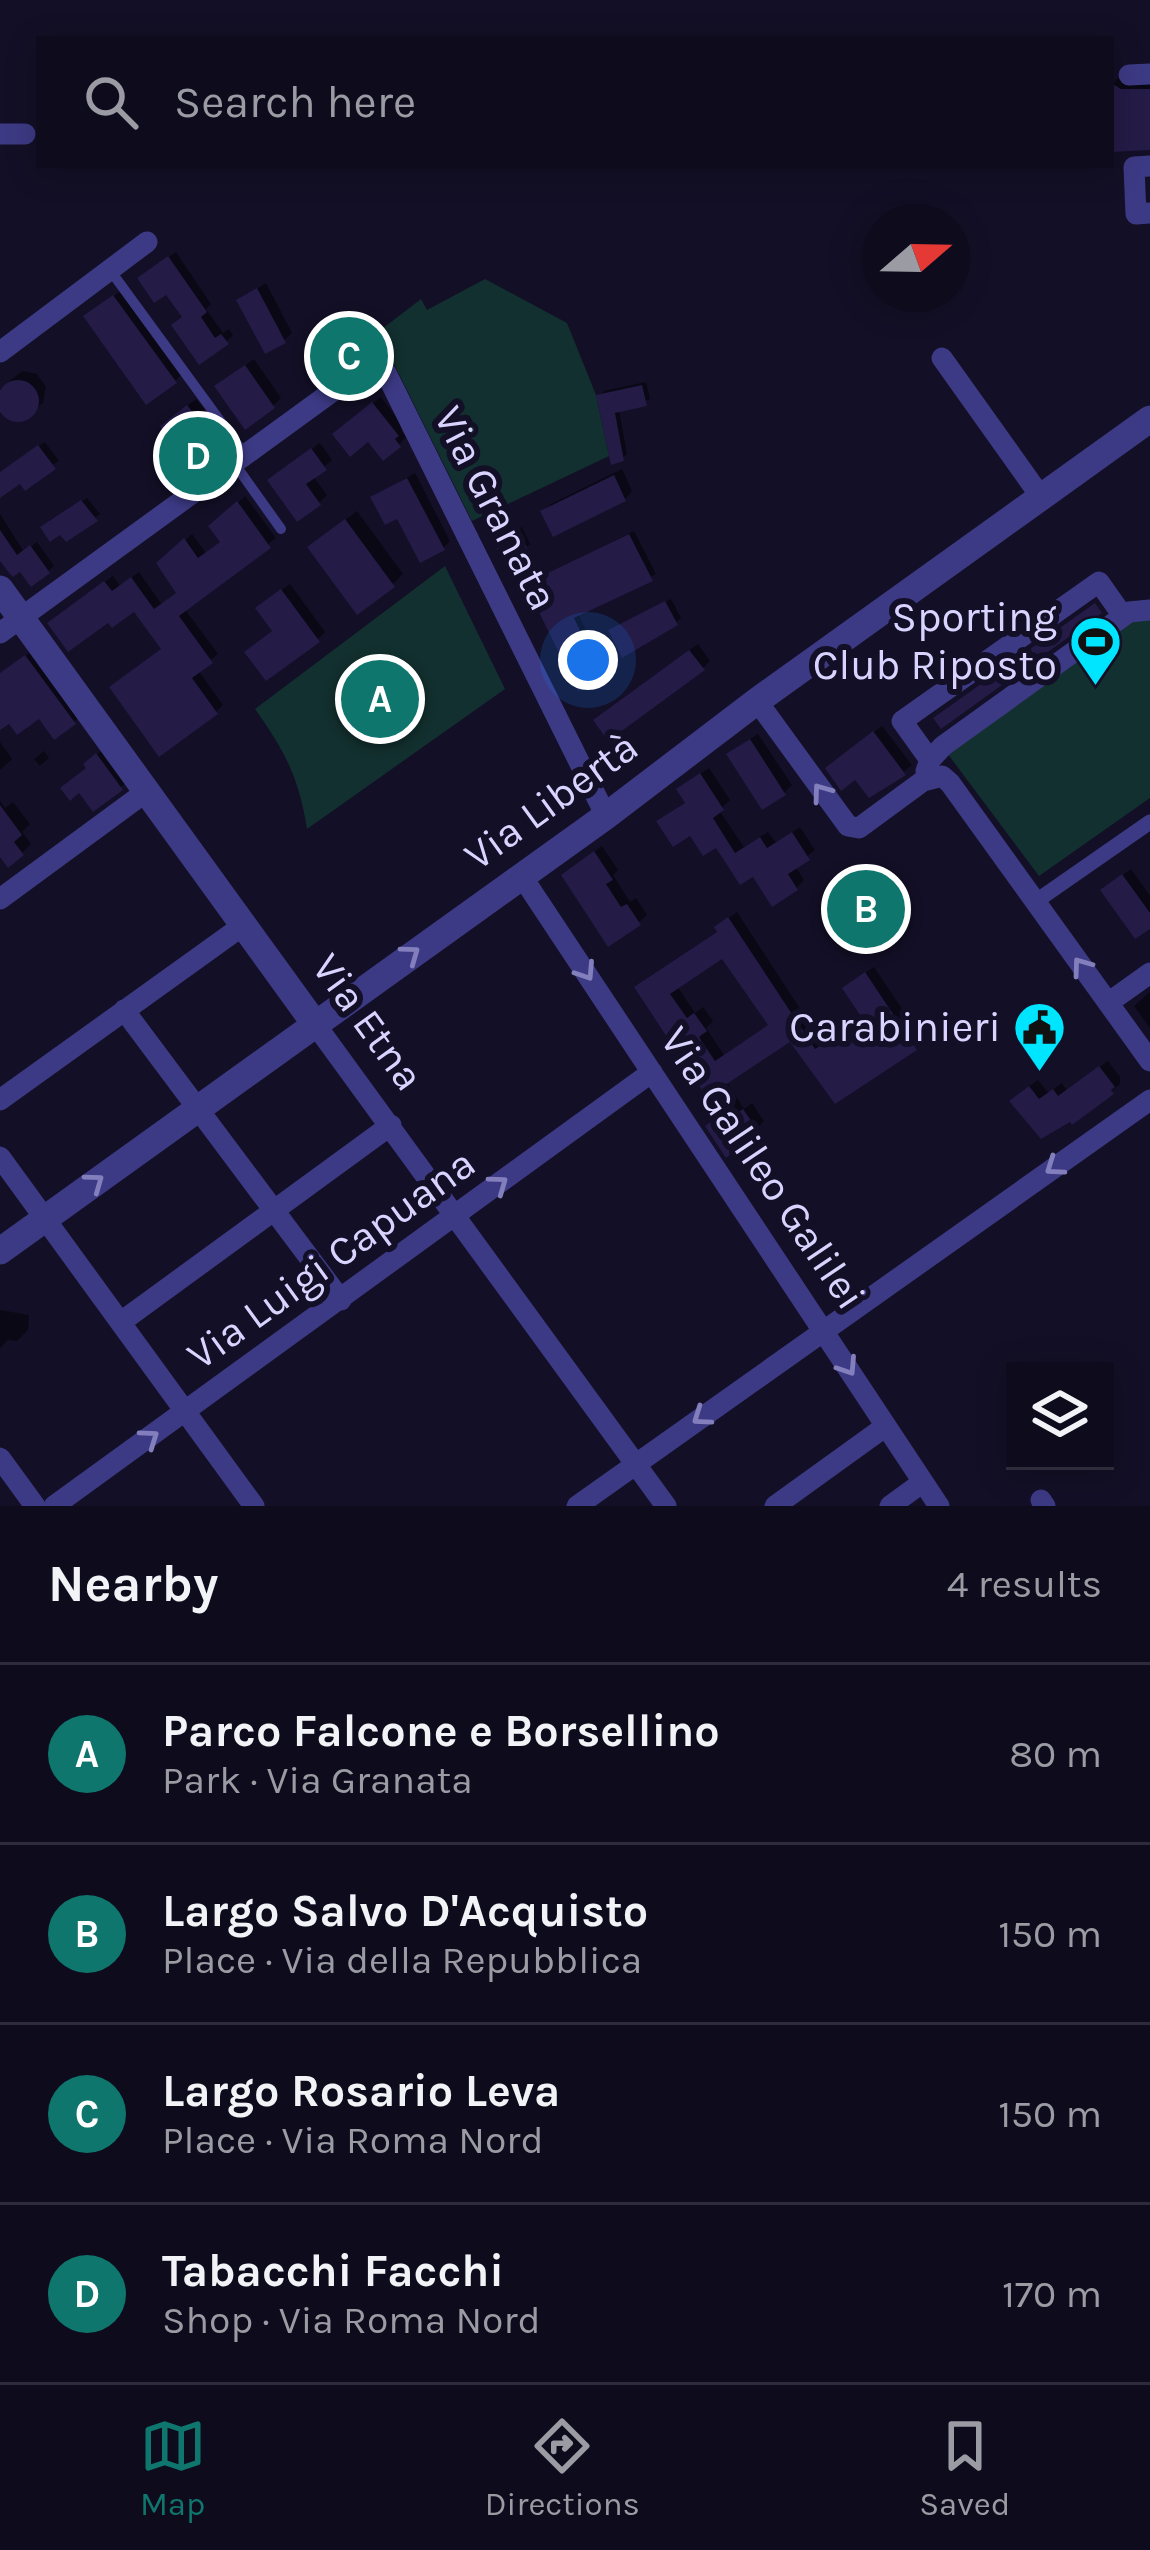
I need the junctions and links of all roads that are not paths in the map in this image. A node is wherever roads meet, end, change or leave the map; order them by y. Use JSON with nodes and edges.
{"nodes":[{"id":1,"x":0,"y":134,"type":"edge"},
{"id":2,"x":25,"y":134,"type":"dead end"},
{"id":3,"x":1150,"y":166,"type":"edge"},
{"id":4,"x":1150,"y":213,"type":"edge"},
{"id":5,"x":147,"y":242,"type":"dead end"},
{"id":6,"x":110,"y":270,"type":"junction"},
{"id":7,"x":0,"y":352,"type":"edge"},
{"id":8,"x":942,"y":358,"type":"dead end"},
{"id":9,"x":1150,"y":419,"type":"edge"},
{"id":10,"x":240,"y":459,"type":"junction"},
{"id":11,"x":1042,"y":497,"type":"junction"},
{"id":12,"x":280,"y":529,"type":"dead end"},
{"id":13,"x":0,"y":589,"type":"edge"},
{"id":14,"x":1150,"y":610,"type":"edge"},
{"id":15,"x":1123,"y":616,"type":"junction"},
{"id":16,"x":10,"y":626,"type":"edge"},
{"id":17,"x":757,"y":701,"type":"junction"},
{"id":18,"x":926,"y":771,"type":"junction"},
{"id":19,"x":147,"y":791,"type":"junction"},
{"id":20,"x":606,"y":816,"type":"junction"},
{"id":21,"x":1150,"y":822,"type":"edge"},
{"id":22,"x":521,"y":875,"type":"junction"},
{"id":23,"x":0,"y":899,"type":"edge"},
{"id":24,"x":1035,"y":902,"type":"junction"},
{"id":25,"x":245,"y":924,"type":"junction"},
{"id":26,"x":1150,"y":974,"type":"edge"},
{"id":27,"x":1108,"y":1003,"type":"junction"},
{"id":28,"x":124,"y":1010,"type":"junction"},
{"id":29,"x":315,"y":1024,"type":"junction"},
{"id":30,"x":1150,"y":1061,"type":"edge"},
{"id":31,"x":652,"y":1072,"type":"junction"},
{"id":32,"x":0,"y":1100,"type":"edge"},
{"id":33,"x":1150,"y":1100,"type":"edge"},
{"id":34,"x":199,"y":1107,"type":"junction"},
{"id":35,"x":391,"y":1125,"type":"junction"},
{"id":36,"x":0,"y":1157,"type":"edge"},
{"id":37,"x":274,"y":1210,"type":"junction"},
{"id":38,"x":456,"y":1216,"type":"junction"},
{"id":39,"x":45,"y":1218,"type":"junction"},
{"id":40,"x":0,"y":1251,"type":"edge"},
{"id":41,"x":341,"y":1300,"type":"junction"},
{"id":42,"x":121,"y":1322,"type":"junction"},
{"id":43,"x":824,"y":1330,"type":"junction"},
{"id":44,"x":186,"y":1412,"type":"junction"},
{"id":45,"x":886,"y":1426,"type":"junction"},
{"id":46,"x":0,"y":1458,"type":"edge"},
{"id":47,"x":636,"y":1463,"type":"junction"},
{"id":48,"x":923,"y":1482,"type":"junction"},
{"id":49,"x":35,"y":1506,"type":"edge"},
{"id":50,"x":54,"y":1506,"type":"edge"},
{"id":51,"x":254,"y":1506,"type":"edge"},
{"id":52,"x":577,"y":1506,"type":"edge"},
{"id":53,"x":667,"y":1506,"type":"edge"},
{"id":54,"x":775,"y":1506,"type":"edge"},
{"id":55,"x":890,"y":1506,"type":"edge"},
{"id":56,"x":939,"y":1506,"type":"edge"}],
"edges":[{"from":1,"to":2,"type":"street"},
{"from":3,"to":4,"type":"street"},
{"from":5,"to":6,"type":"street"},
{"from":6,"to":7,"type":"street"},
{"from":6,"to":10,"type":"lane"},
{"from":8,"to":11,"type":"street"},
{"from":9,"to":11,"type":"street","name":"Via Libertà"},
{"from":10,"to":12,"type":"lane"},
{"from":10,"to":16,"type":"street"},
{"from":10,"to":20,"type":"street","name":"Via Granata"},
{"from":11,"to":17,"type":"street","name":"Via Libertà"},
{"from":13,"to":16,"type":"street","name":"Via Etna"},
{"from":14,"to":15,"type":"street"},
{"from":15,"to":18,"type":"street"},
{"from":15,"to":18,"type":"street"},
{"from":16,"to":19,"type":"street","name":"Via Etna"},
{"from":18,"to":17,"type":"street","one_way":true},
{"from":17,"to":20,"type":"street","name":"Via Libertà"},
{"from":18,"to":24,"type":"street"},
{"from":19,"to":23,"type":"street"},
{"from":19,"to":25,"type":"street","name":"Via Etna"},
{"from":20,"to":22,"type":"street","name":"Via Libertà"},
{"from":21,"to":24,"type":"street"},
{"from":29,"to":22,"type":"street","name":"Via Libertà","one_way":true},
{"from":22,"to":31,"type":"street","name":"Via Galileo Galilei","one_way":true},
{"from":27,"to":24,"type":"street","one_way":true},
{"from":25,"to":28,"type":"street"},
{"from":25,"to":29,"type":"street","name":"Via Etna"},
{"from":26,"to":27,"type":"street"},
{"from":27,"to":30,"type":"street"},
{"from":28,"to":32,"type":"street"},
{"from":28,"to":34,"type":"street"},
{"from":29,"to":34,"type":"street","name":"Via Libertà"},
{"from":29,"to":35,"type":"street","name":"Via Etna"},
{"from":38,"to":31,"type":"street","name":"Via Luigi Capuana","one_way":true},
{"from":31,"to":43,"type":"street","name":"Via Galileo Galilei"},
{"from":33,"to":43,"type":"street","one_way":true},
{"from":34,"to":37,"type":"street"},
{"from":39,"to":34,"type":"street","name":"Via Libertà","one_way":true},
{"from":35,"to":37,"type":"street"},
{"from":35,"to":38,"type":"street","name":"Via Etna"},
{"from":36,"to":39,"type":"street"},
{"from":37,"to":41,"type":"street"},
{"from":37,"to":42,"type":"street"},
{"from":38,"to":41,"type":"street","name":"Via Luigi Capuana"},
{"from":38,"to":47,"type":"street","name":"Via Etna"},
{"from":39,"to":40,"type":"street","name":"Via Libertà"},
{"from":39,"to":42,"type":"street"},
{"from":41,"to":44,"type":"street","name":"Via Luigi Capuana"},
{"from":42,"to":44,"type":"street"},
{"from":43,"to":45,"type":"street","name":"Via Galileo Galilei","one_way":true},
{"from":43,"to":47,"type":"street","one_way":true},
{"from":50,"to":44,"type":"street","name":"Via Luigi Capuana","one_way":true},
{"from":44,"to":51,"type":"street"},
{"from":45,"to":48,"type":"street","name":"Via Galileo Galilei"},
{"from":45,"to":54,"type":"street"},
{"from":46,"to":49,"type":"street"},
{"from":47,"to":52,"type":"street"},
{"from":47,"to":53,"type":"street","name":"Via Etna"},
{"from":48,"to":55,"type":"street"},
{"from":48,"to":56,"type":"street","name":"Via Galileo Galilei"}]}
